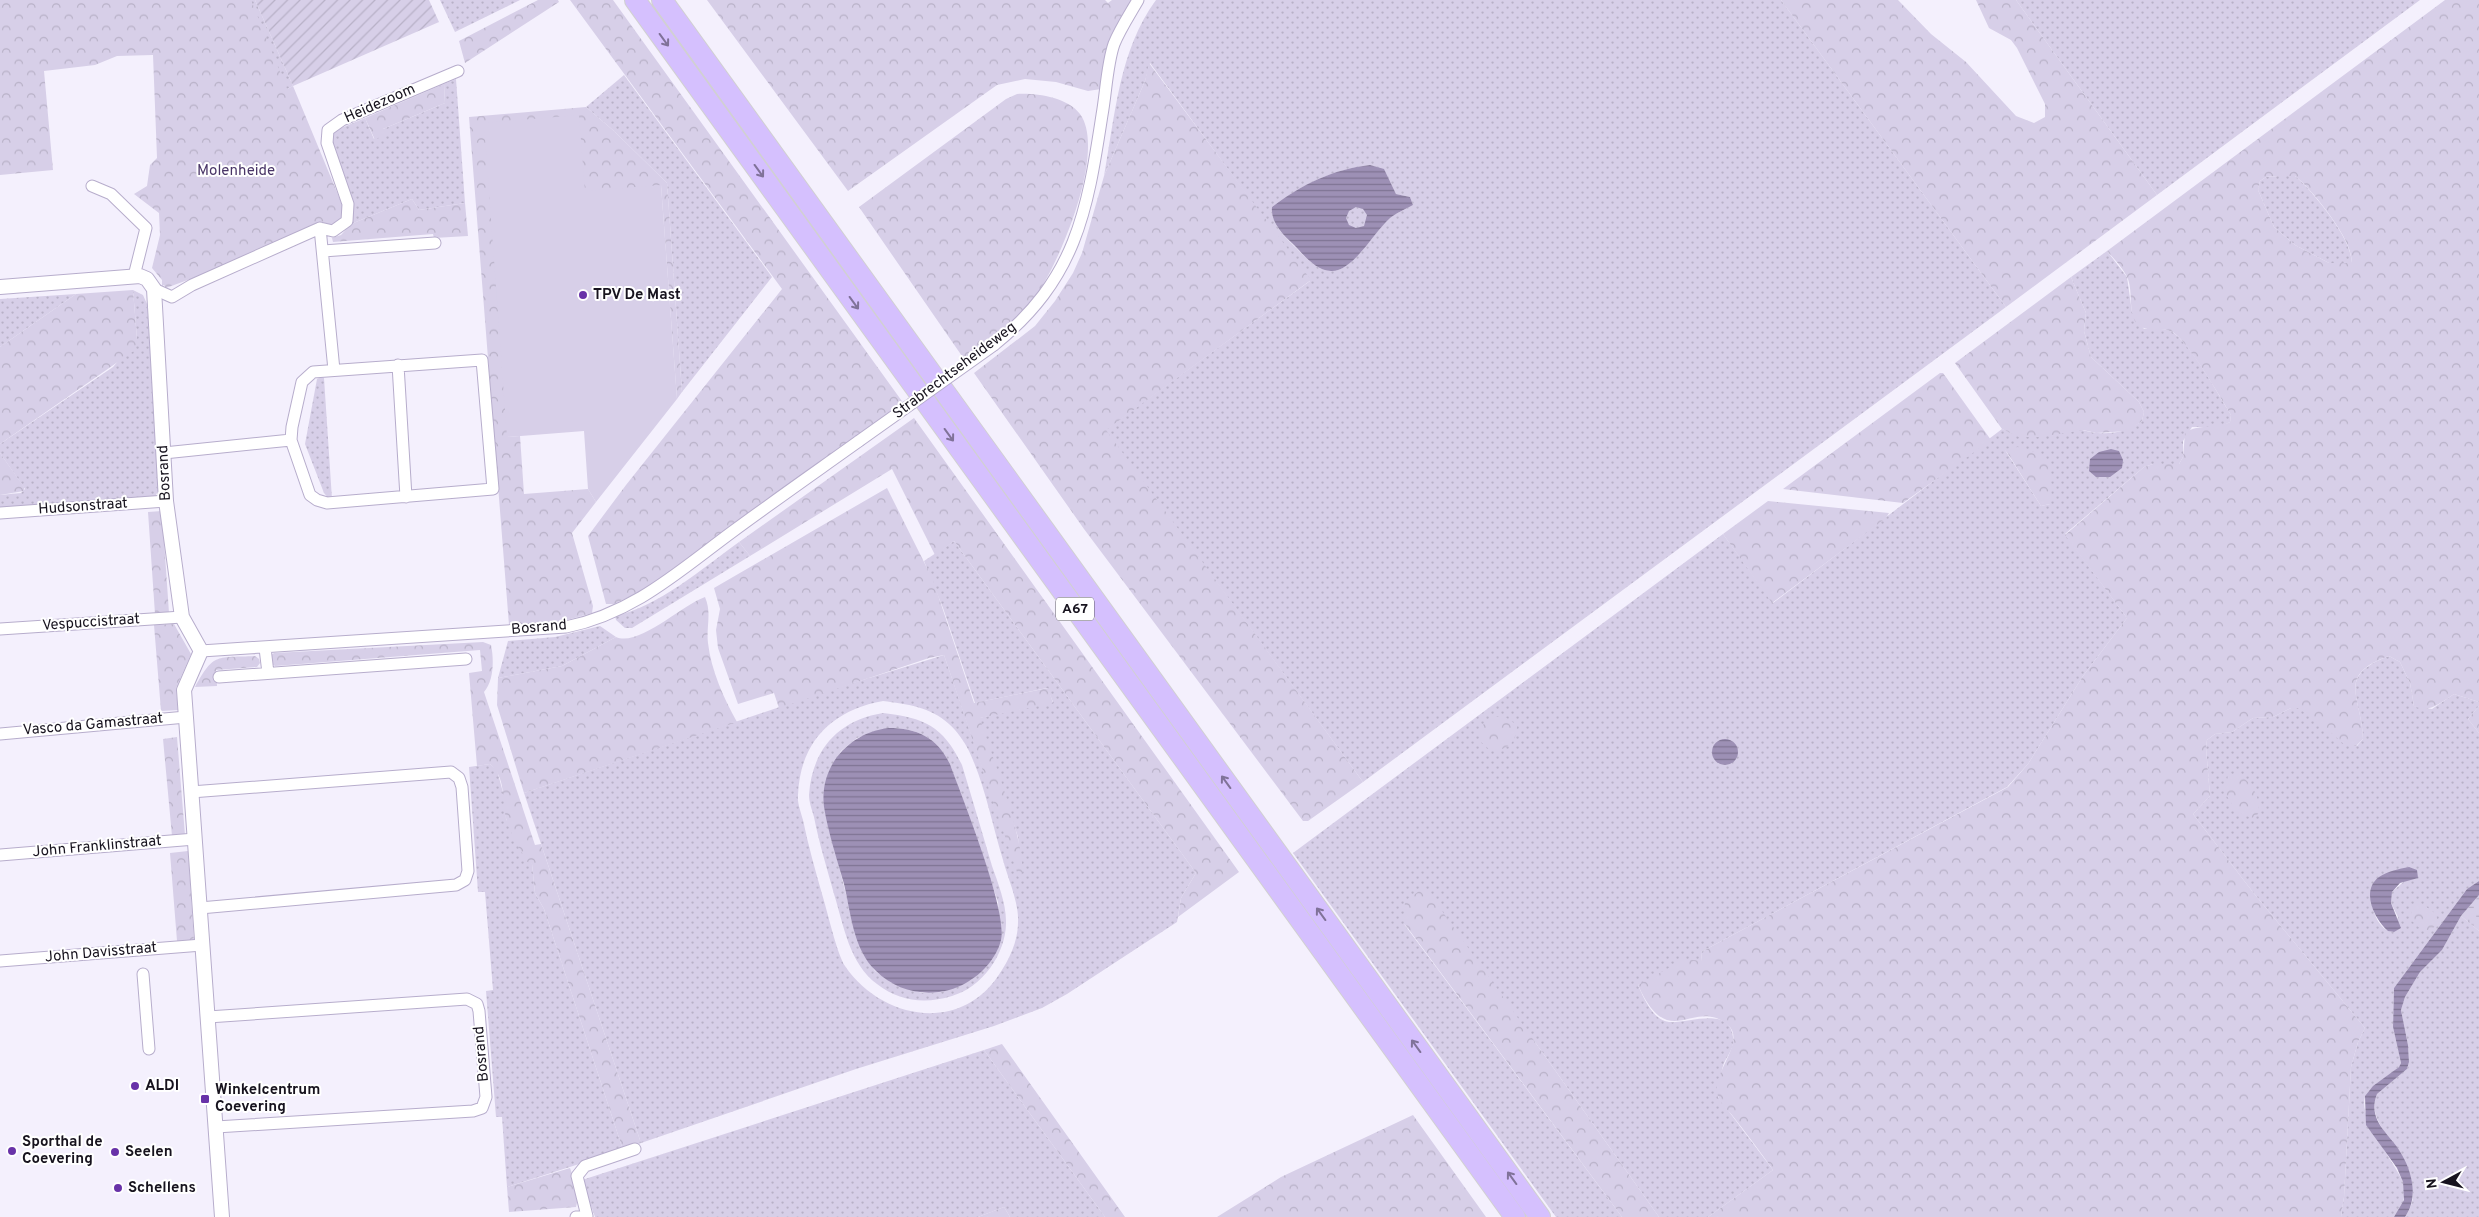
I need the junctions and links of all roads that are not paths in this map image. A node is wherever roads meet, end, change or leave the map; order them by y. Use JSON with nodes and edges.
{"nodes":[{"id":1,"x":635,"y":0,"type":"edge"},
{"id":2,"x":662,"y":0,"type":"edge"},
{"id":3,"x":1138,"y":0,"type":"edge"},
{"id":4,"x":458,"y":71,"type":"dead end"},
{"id":5,"x":92,"y":186,"type":"dead end"},
{"id":6,"x":320,"y":228,"type":"junction"},
{"id":7,"x":435,"y":243,"type":"dead end"},
{"id":8,"x":323,"y":251,"type":"junction"},
{"id":9,"x":134,"y":276,"type":"junction"},
{"id":10,"x":0,"y":287,"type":"edge"},
{"id":11,"x":154,"y":290,"type":"junction"},
{"id":12,"x":398,"y":365,"type":"junction"},
{"id":13,"x":334,"y":370,"type":"junction"},
{"id":14,"x":291,"y":440,"type":"junction"},
{"id":15,"x":164,"y":453,"type":"junction"},
{"id":16,"x":406,"y":497,"type":"junction"},
{"id":17,"x":166,"y":501,"type":"junction"},
{"id":18,"x":0,"y":513,"type":"edge"},
{"id":19,"x":182,"y":616,"type":"junction"},
{"id":20,"x":602,"y":618,"type":"joint"},
{"id":21,"x":0,"y":629,"type":"edge"},
{"id":22,"x":266,"y":648,"type":"junction"},
{"id":23,"x":201,"y":651,"type":"junction"},
{"id":24,"x":466,"y":659,"type":"dead end"},
{"id":25,"x":268,"y":673,"type":"junction"},
{"id":26,"x":219,"y":676,"type":"dead end"},
{"id":27,"x":186,"y":717,"type":"junction"},
{"id":28,"x":0,"y":734,"type":"edge"},
{"id":29,"x":191,"y":792,"type":"junction"},
{"id":30,"x":195,"y":839,"type":"junction"},
{"id":31,"x":0,"y":855,"type":"edge"},
{"id":32,"x":200,"y":908,"type":"junction"},
{"id":33,"x":202,"y":945,"type":"junction"},
{"id":34,"x":0,"y":962,"type":"edge"},
{"id":35,"x":143,"y":974,"type":"dead end"},
{"id":36,"x":208,"y":1017,"type":"junction"},
{"id":37,"x":148,"y":1049,"type":"dead end"},
{"id":38,"x":216,"y":1127,"type":"junction"},
{"id":39,"x":635,"y":1149,"type":"dead end"},
{"id":40,"x":222,"y":1217,"type":"edge"},
{"id":41,"x":576,"y":1217,"type":"edge"},
{"id":42,"x":1515,"y":1217,"type":"edge"},
{"id":43,"x":1540,"y":1217,"type":"edge"}],
"edges":[{"from":1,"to":42,"type":"highway","number":"A67","one_way":true},
{"from":43,"to":2,"type":"highway","number":"A67","one_way":true},
{"from":3,"to":20,"type":"street","name":"Strabrechtseheideweg","bridge":true},
{"from":4,"to":6,"type":"street","name":"Heidezoom"},
{"from":5,"to":9,"type":"street"},
{"from":6,"to":8,"type":"street"},
{"from":6,"to":11,"type":"street"},
{"from":7,"to":8,"type":"street"},
{"from":8,"to":13,"type":"street"},
{"from":9,"to":10,"type":"street"},
{"from":9,"to":11,"type":"street"},
{"from":11,"to":15,"type":"street","name":"Bosrand"},
{"from":12,"to":13,"type":"street"},
{"from":12,"to":16,"type":"street"},
{"from":12,"to":16,"type":"street"},
{"from":13,"to":14,"type":"street"},
{"from":14,"to":15,"type":"street"},
{"from":14,"to":16,"type":"street"},
{"from":15,"to":17,"type":"street","name":"Bosrand"},
{"from":17,"to":18,"type":"street","name":"Hudsonstraat"},
{"from":17,"to":19,"type":"street","name":"Bosrand"},
{"from":19,"to":21,"type":"street","name":"Vespuccistraat"},
{"from":19,"to":23,"type":"street","name":"Bosrand"},
{"from":20,"to":22,"type":"street","name":"Bosrand"},
{"from":22,"to":23,"type":"street","name":"Bosrand"},
{"from":22,"to":25,"type":"street"},
{"from":23,"to":27,"type":"street"},
{"from":24,"to":25,"type":"street"},
{"from":25,"to":26,"type":"street"},
{"from":27,"to":28,"type":"street","name":"Vasco da Gamastraat"},
{"from":27,"to":29,"type":"street"},
{"from":29,"to":30,"type":"street"},
{"from":29,"to":32,"type":"street"},
{"from":30,"to":31,"type":"street","name":"John Franklinstraat"},
{"from":30,"to":32,"type":"street"},
{"from":32,"to":33,"type":"street"},
{"from":33,"to":34,"type":"street","name":"John Davisstraat"},
{"from":33,"to":36,"type":"street"},
{"from":35,"to":37,"type":"street"},
{"from":36,"to":38,"type":"street"},
{"from":36,"to":38,"type":"street","name":"Bosrand"},
{"from":38,"to":40,"type":"street"},
{"from":39,"to":41,"type":"street"}]}
